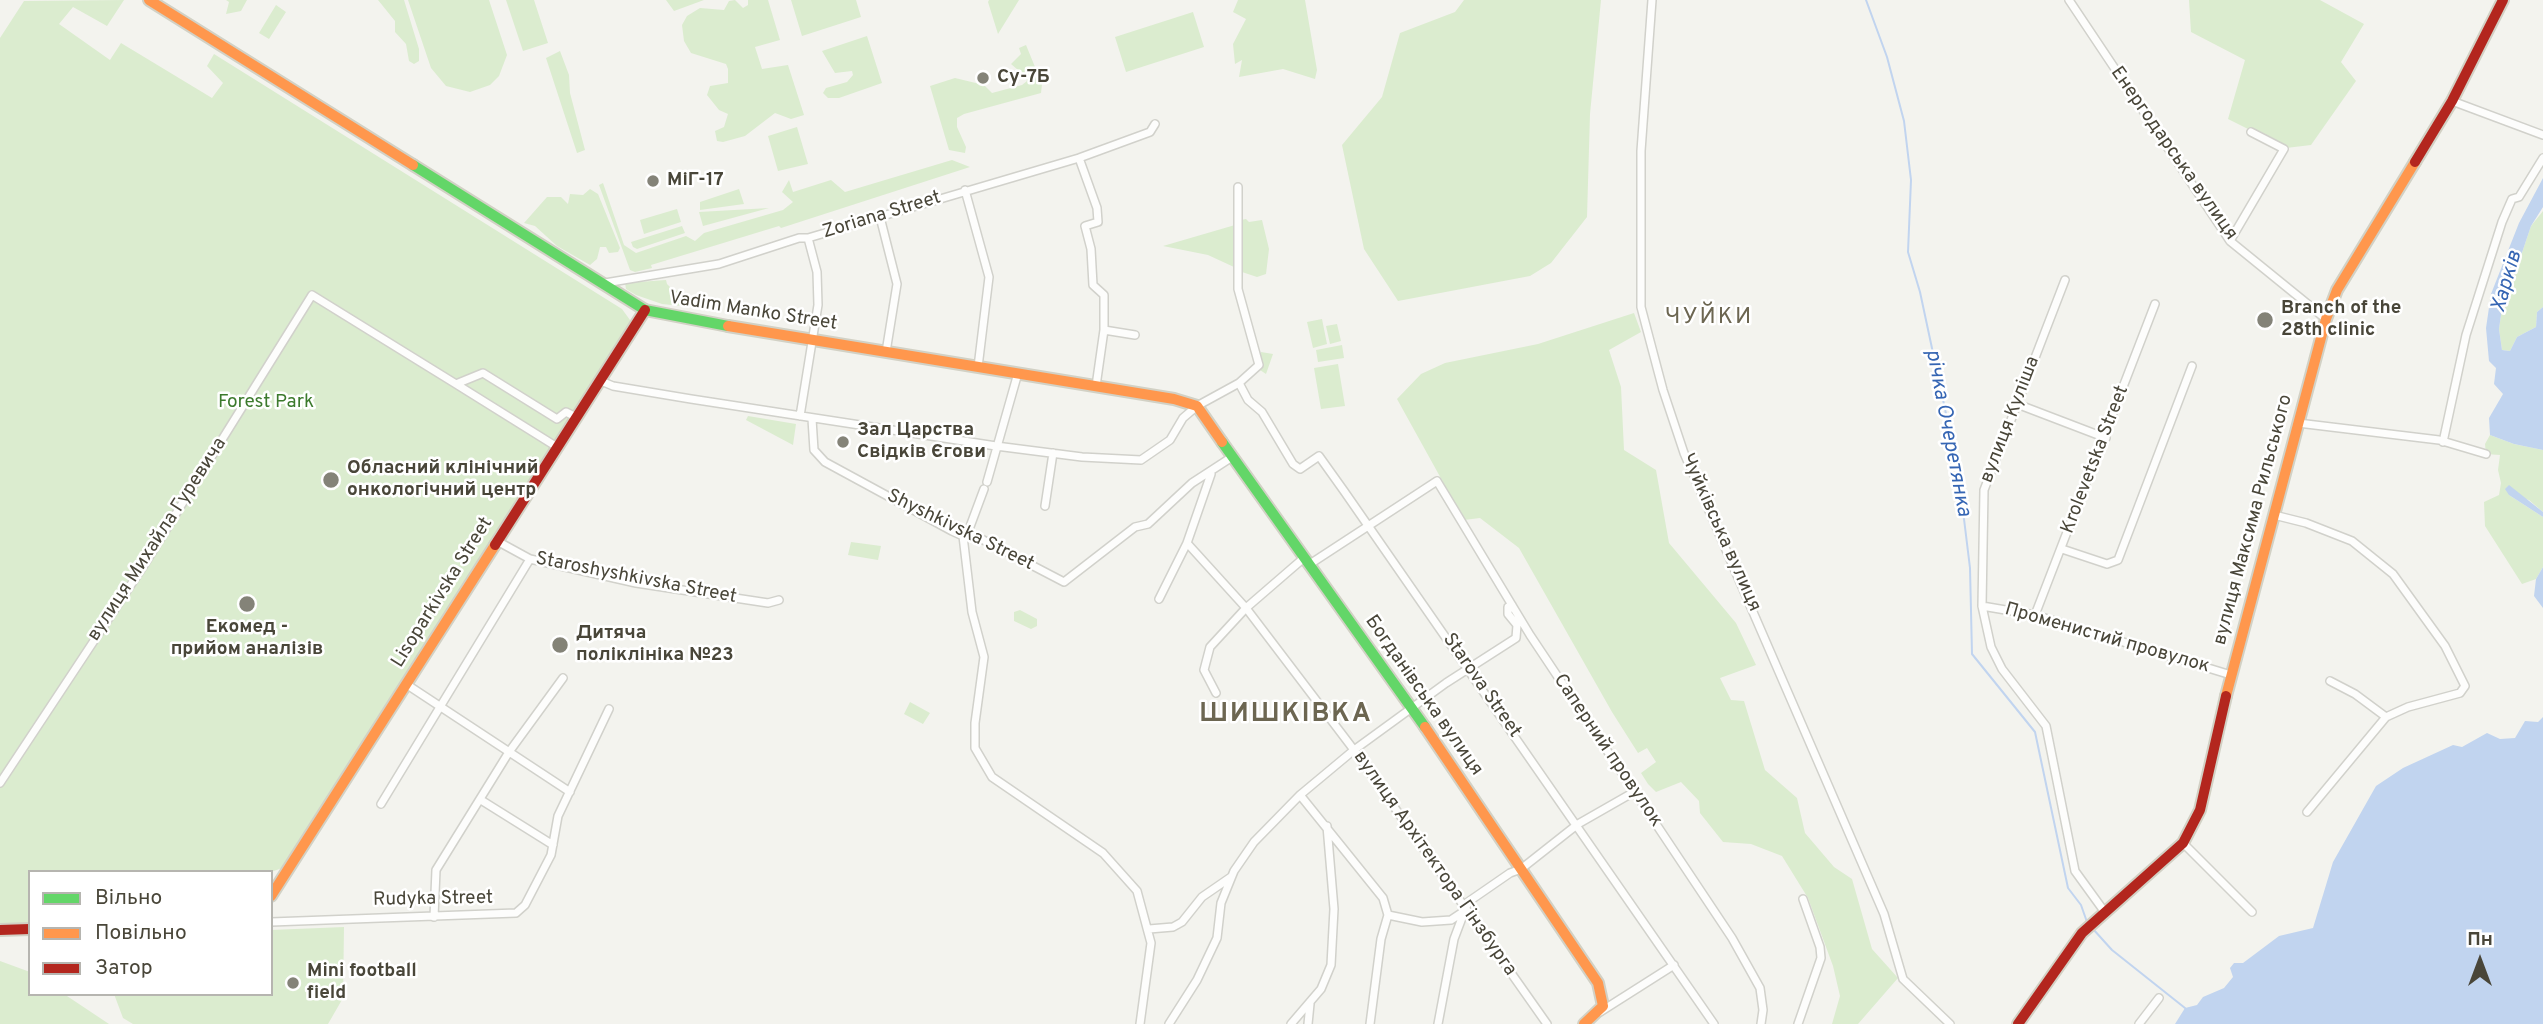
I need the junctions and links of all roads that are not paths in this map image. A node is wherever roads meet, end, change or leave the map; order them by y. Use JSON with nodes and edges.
{"nodes":[{"id":1,"x":149,"y":0,"type":"edge"},
{"id":2,"x":1652,"y":0,"type":"edge"},
{"id":3,"x":2069,"y":0,"type":"edge"},
{"id":4,"x":2503,"y":0,"type":"edge"},
{"id":5,"x":2452,"y":101,"type":"junction"},
{"id":6,"x":1155,"y":124,"type":"dead end"},
{"id":7,"x":2251,"y":132,"type":"dead end"},
{"id":8,"x":2543,"y":135,"type":"edge"},
{"id":9,"x":1079,"y":158,"type":"junction"},
{"id":10,"x":2543,"y":158,"type":"edge"},
{"id":11,"x":1238,"y":187,"type":"dead end"},
{"id":12,"x":965,"y":190,"type":"junction"},
{"id":13,"x":880,"y":216,"type":"junction"},
{"id":14,"x":808,"y":238,"type":"junction"},
{"id":15,"x":2230,"y":241,"type":"junction"},
{"id":16,"x":2065,"y":281,"type":"dead end"},
{"id":17,"x":601,"y":284,"type":"junction"},
{"id":18,"x":2155,"y":304,"type":"dead end"},
{"id":19,"x":645,"y":310,"type":"junction"},
{"id":20,"x":2326,"y":319,"type":"junction"},
{"id":21,"x":1104,"y":330,"type":"junction"},
{"id":22,"x":1135,"y":335,"type":"dead end"},
{"id":23,"x":810,"y":339,"type":"junction"},
{"id":24,"x":886,"y":352,"type":"junction"},
{"id":25,"x":2192,"y":366,"type":"dead end"},
{"id":26,"x":978,"y":367,"type":"junction"},
{"id":27,"x":1018,"y":373,"type":"junction"},
{"id":28,"x":601,"y":381,"type":"junction"},
{"id":29,"x":1239,"y":383,"type":"junction"},
{"id":30,"x":456,"y":384,"type":"junction"},
{"id":31,"x":1096,"y":386,"type":"junction"},
{"id":32,"x":2017,"y":404,"type":"junction"},
{"id":33,"x":1197,"y":407,"type":"junction"},
{"id":34,"x":800,"y":416,"type":"junction"},
{"id":35,"x":576,"y":417,"type":"junction"},
{"id":36,"x":812,"y":418,"type":"junction"},
{"id":37,"x":2298,"y":423,"type":"junction"},
{"id":38,"x":2106,"y":438,"type":"junction"},
{"id":39,"x":2443,"y":442,"type":"junction"},
{"id":40,"x":996,"y":446,"type":"junction"},
{"id":41,"x":557,"y":447,"type":"junction"},
{"id":42,"x":1053,"y":453,"type":"junction"},
{"id":43,"x":2486,"y":454,"type":"dead end"},
{"id":44,"x":1233,"y":457,"type":"junction"},
{"id":45,"x":1211,"y":473,"type":"junction"},
{"id":46,"x":1045,"y":506,"type":"dead end"},
{"id":47,"x":2273,"y":515,"type":"junction"},
{"id":48,"x":1368,"y":525,"type":"junction"},
{"id":49,"x":966,"y":534,"type":"junction"},
{"id":50,"x":497,"y":541,"type":"junction"},
{"id":51,"x":1186,"y":543,"type":"junction"},
{"id":52,"x":2062,"y":549,"type":"junction"},
{"id":53,"x":530,"y":559,"type":"junction"},
{"id":54,"x":1307,"y":560,"type":"junction"},
{"id":55,"x":779,"y":600,"type":"dead end"},
{"id":56,"x":1159,"y":600,"type":"dead end"},
{"id":57,"x":1512,"y":605,"type":"junction"},
{"id":58,"x":1982,"y":606,"type":"junction"},
{"id":59,"x":1246,"y":608,"type":"junction"},
{"id":60,"x":2035,"y":615,"type":"junction"},
{"id":61,"x":1468,"y":668,"type":"junction"},
{"id":62,"x":2231,"y":675,"type":"junction"},
{"id":63,"x":563,"y":678,"type":"dead end"},
{"id":64,"x":2330,"y":681,"type":"dead end"},
{"id":65,"x":406,"y":684,"type":"junction"},
{"id":66,"x":1216,"y":693,"type":"dead end"},
{"id":67,"x":441,"y":707,"type":"junction"},
{"id":68,"x":1412,"y":708,"type":"junction"},
{"id":69,"x":610,"y":709,"type":"dead end"},
{"id":70,"x":2386,"y":717,"type":"junction"},
{"id":71,"x":1354,"y":750,"type":"junction"},
{"id":72,"x":509,"y":752,"type":"junction"},
{"id":73,"x":0,"y":783,"type":"edge"},
{"id":74,"x":570,"y":792,"type":"junction"},
{"id":75,"x":1634,"y":792,"type":"junction"},
{"id":76,"x":1300,"y":795,"type":"junction"},
{"id":77,"x":481,"y":800,"type":"junction"},
{"id":78,"x":381,"y":804,"type":"dead end"},
{"id":79,"x":2307,"y":812,"type":"dead end"},
{"id":80,"x":1578,"y":824,"type":"junction"},
{"id":81,"x":1327,"y":825,"type":"junction"},
{"id":82,"x":2183,"y":843,"type":"junction"},
{"id":83,"x":553,"y":845,"type":"junction"},
{"id":84,"x":1521,"y":869,"type":"junction"},
{"id":85,"x":1231,"y":877,"type":"junction"},
{"id":86,"x":273,"y":893,"type":"edge"},
{"id":87,"x":1803,"y":899,"type":"dead end"},
{"id":88,"x":1466,"y":910,"type":"junction"},
{"id":89,"x":2105,"y":911,"type":"junction"},
{"id":90,"x":2252,"y":912,"type":"dead end"},
{"id":91,"x":1388,"y":915,"type":"junction"},
{"id":92,"x":435,"y":917,"type":"junction"},
{"id":93,"x":273,"y":922,"type":"edge"},
{"id":94,"x":28,"y":929,"type":"edge"},
{"id":95,"x":1149,"y":929,"type":"junction"},
{"id":96,"x":0,"y":930,"type":"edge"},
{"id":97,"x":1674,"y":965,"type":"junction"},
{"id":98,"x":2159,"y":998,"type":"dead end"},
{"id":99,"x":1310,"y":1003,"type":"junction"},
{"id":100,"x":1600,"y":1012,"type":"junction"},
{"id":101,"x":1140,"y":1024,"type":"edge"},
{"id":102,"x":1169,"y":1024,"type":"edge"},
{"id":103,"x":1291,"y":1024,"type":"edge"},
{"id":104,"x":1308,"y":1024,"type":"edge"},
{"id":105,"x":1370,"y":1024,"type":"edge"},
{"id":106,"x":1438,"y":1024,"type":"edge"},
{"id":107,"x":1547,"y":1024,"type":"edge"},
{"id":108,"x":1584,"y":1024,"type":"edge"},
{"id":109,"x":1714,"y":1024,"type":"edge"},
{"id":110,"x":1761,"y":1024,"type":"edge"},
{"id":111,"x":1798,"y":1024,"type":"edge"},
{"id":112,"x":1950,"y":1024,"type":"edge"},
{"id":113,"x":2018,"y":1024,"type":"edge"},
{"id":114,"x":2139,"y":1024,"type":"edge"}],
"edges":[{"from":1,"to":17,"type":"main road","name":"Vadim Manko Street"},
{"from":2,"to":112,"type":"street","name":"Чуйківська вулиця"},
{"from":3,"to":15,"type":"street","name":"Енергодарська вулиця"},
{"from":4,"to":5,"type":"main road","name":"вулиця Максима Рильського"},
{"from":5,"to":8,"type":"street"},
{"from":5,"to":20,"type":"main road","name":"вулиця Максима Рильського"},
{"from":6,"to":9,"type":"street","name":"Zoriana Street"},
{"from":7,"to":15,"type":"street"},
{"from":9,"to":12,"type":"street","name":"Zoriana Street"},
{"from":9,"to":21,"type":"street"},
{"from":10,"to":39,"type":"street"},
{"from":11,"to":29,"type":"street"},
{"from":12,"to":13,"type":"street","name":"Zoriana Street"},
{"from":12,"to":26,"type":"street"},
{"from":13,"to":14,"type":"street","name":"Zoriana Street"},
{"from":13,"to":24,"type":"street"},
{"from":14,"to":17,"type":"street","name":"Zoriana Street"},
{"from":14,"to":23,"type":"street"},
{"from":15,"to":20,"type":"street","name":"Енергодарська вулиця"},
{"from":16,"to":32,"type":"street","name":"вулиця Куліша"},
{"from":17,"to":19,"type":"main road","name":"Vadim Manko Street"},
{"from":18,"to":38,"type":"street","name":"Krolevetska Street"},
{"from":19,"to":23,"type":"main road","name":"Vadim Manko Street"},
{"from":19,"to":28,"type":"main road","name":"Lisoparkivska Street"},
{"from":20,"to":37,"type":"main road","name":"вулиця Максима Рильського"},
{"from":21,"to":22,"type":"street"},
{"from":21,"to":31,"type":"street"},
{"from":23,"to":24,"type":"main road","name":"Vadim Manko Street"},
{"from":23,"to":34,"type":"street"},
{"from":24,"to":26,"type":"main road","name":"Vadim Manko Street"},
{"from":25,"to":52,"type":"street"},
{"from":26,"to":27,"type":"main road","name":"Vadim Manko Street"},
{"from":27,"to":31,"type":"main road","name":"Vadim Manko Street"},
{"from":27,"to":40,"type":"street"},
{"from":28,"to":34,"type":"street"},
{"from":28,"to":35,"type":"main road","name":"Lisoparkivska Street"},
{"from":29,"to":33,"type":"street"},
{"from":29,"to":48,"type":"street","name":"Starova Street"},
{"from":30,"to":35,"type":"street"},
{"from":30,"to":41,"type":"street","name":"вулиця Михайла Гуревича"},
{"from":30,"to":73,"type":"street","name":"вулиця Михайла Гуревича"},
{"from":31,"to":33,"type":"main road","name":"Vadim Manko Street"},
{"from":32,"to":38,"type":"street"},
{"from":32,"to":58,"type":"street","name":"вулиця Куліша"},
{"from":33,"to":42,"type":"street"},
{"from":33,"to":44,"type":"main road","name":"Богданівська вулиця"},
{"from":34,"to":36,"type":"street"},
{"from":35,"to":41,"type":"main road","name":"Lisoparkivska Street"},
{"from":36,"to":40,"type":"street"},
{"from":36,"to":49,"type":"street","name":"Shyshkivska Street"},
{"from":37,"to":39,"type":"street"},
{"from":37,"to":47,"type":"main road","name":"вулиця Максима Рильського"},
{"from":38,"to":52,"type":"street","name":"Krolevetska Street"},
{"from":39,"to":43,"type":"street"},
{"from":40,"to":42,"type":"street"},
{"from":40,"to":49,"type":"street"},
{"from":41,"to":50,"type":"main road","name":"Lisoparkivska Street"},
{"from":42,"to":46,"type":"street"},
{"from":44,"to":45,"type":"street"},
{"from":44,"to":54,"type":"main road","name":"Богданівська вулиця"},
{"from":45,"to":49,"type":"street","name":"Shyshkivska Street"},
{"from":45,"to":51,"type":"street"},
{"from":47,"to":62,"type":"main road","name":"вулиця Максима Рильського"},
{"from":47,"to":70,"type":"street"},
{"from":48,"to":54,"type":"street"},
{"from":48,"to":57,"type":"street","name":"Саперний провулок"},
{"from":48,"to":61,"type":"street","name":"Starova Street"},
{"from":49,"to":95,"type":"street"},
{"from":50,"to":53,"type":"street","name":"Staroshyshkivska Street"},
{"from":50,"to":65,"type":"main road","name":"Lisoparkivska Street"},
{"from":51,"to":56,"type":"street"},
{"from":51,"to":59,"type":"street","name":"вулиця Архітектора Гінзбурга"},
{"from":52,"to":60,"type":"street","name":"Krolevetska Street"},
{"from":53,"to":55,"type":"street","name":"Staroshyshkivska Street"},
{"from":53,"to":67,"type":"street"},
{"from":54,"to":59,"type":"street"},
{"from":54,"to":68,"type":"main road","name":"Богданівська вулиця"},
{"from":57,"to":61,"type":"street"},
{"from":57,"to":75,"type":"street","name":"Саперний провулок"},
{"from":58,"to":60,"type":"street","name":"Променистий провулок"},
{"from":58,"to":89,"type":"street","name":"вулиця Куліша"},
{"from":59,"to":66,"type":"street"},
{"from":59,"to":71,"type":"street","name":"вулиця Архітектора Гінзбурга"},
{"from":60,"to":62,"type":"street","name":"Променистий провулок"},
{"from":61,"to":68,"type":"street"},
{"from":61,"to":80,"type":"street","name":"Starova Street"},
{"from":62,"to":82,"type":"main road","name":"вулиця Максима Рильського"},
{"from":63,"to":72,"type":"street"},
{"from":64,"to":70,"type":"street"},
{"from":65,"to":67,"type":"street"},
{"from":65,"to":86,"type":"main road","name":"Lisoparkivska Street"},
{"from":67,"to":72,"type":"street"},
{"from":67,"to":78,"type":"street"},
{"from":68,"to":71,"type":"street"},
{"from":68,"to":84,"type":"main road","name":"Богданівська вулиця"},
{"from":69,"to":74,"type":"street"},
{"from":70,"to":79,"type":"street"},
{"from":71,"to":76,"type":"street"},
{"from":71,"to":88,"type":"street","name":"вулиця Архітектора Гінзбурга"},
{"from":72,"to":74,"type":"street"},
{"from":72,"to":77,"type":"street"},
{"from":74,"to":83,"type":"street"},
{"from":75,"to":80,"type":"street"},
{"from":75,"to":110,"type":"street","name":"Саперний провулок"},
{"from":76,"to":81,"type":"street"},
{"from":76,"to":85,"type":"street"},
{"from":77,"to":83,"type":"street"},
{"from":77,"to":92,"type":"street"},
{"from":80,"to":84,"type":"street"},
{"from":80,"to":97,"type":"street","name":"Starova Street"},
{"from":81,"to":91,"type":"street"},
{"from":81,"to":99,"type":"street"},
{"from":82,"to":89,"type":"main road","name":"вулиця Максима Рильського"},
{"from":82,"to":90,"type":"street"},
{"from":83,"to":92,"type":"street","name":"Rudyka Street"},
{"from":84,"to":88,"type":"street"},
{"from":84,"to":100,"type":"main road","name":"Богданівська вулиця"},
{"from":85,"to":95,"type":"street"},
{"from":85,"to":102,"type":"street"},
{"from":87,"to":111,"type":"street"},
{"from":88,"to":91,"type":"street"},
{"from":88,"to":106,"type":"street"},
{"from":88,"to":107,"type":"street","name":"вулиця Архітектора Гінзбурга"},
{"from":89,"to":113,"type":"main road","name":"вулиця Максима Рильського"},
{"from":91,"to":105,"type":"street"},
{"from":92,"to":93,"type":"street","name":"Rudyka Street"},
{"from":94,"to":96,"type":"main road"},
{"from":95,"to":101,"type":"street"},
{"from":97,"to":100,"type":"street"},
{"from":97,"to":109,"type":"street","name":"Starova Street"},
{"from":98,"to":114,"type":"street"},
{"from":99,"to":103,"type":"street"},
{"from":99,"to":104,"type":"street"},
{"from":100,"to":108,"type":"main road"}]}
